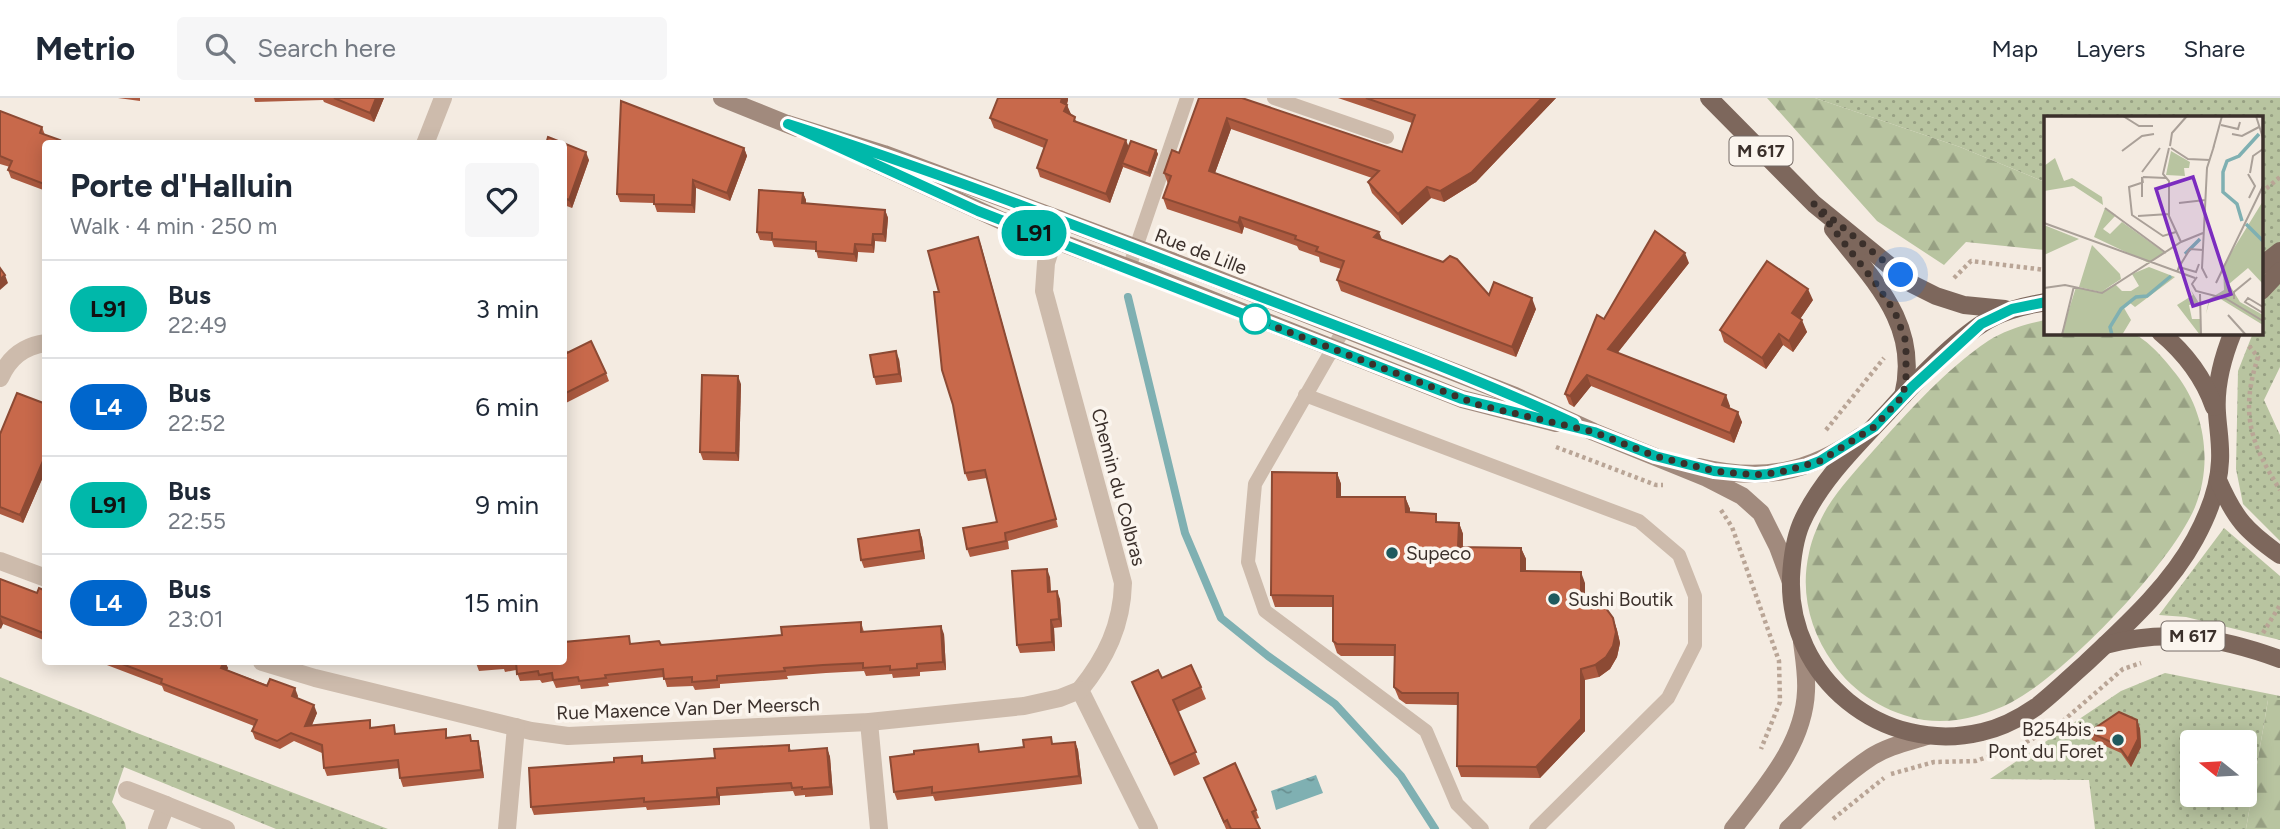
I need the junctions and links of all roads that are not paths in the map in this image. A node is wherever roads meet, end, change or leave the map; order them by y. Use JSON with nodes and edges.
{"nodes":[{"id":1,"x":443,"y":98,"type":"edge"},
{"id":2,"x":722,"y":98,"type":"edge"},
{"id":3,"x":1187,"y":98,"type":"edge"},
{"id":4,"x":1274,"y":98,"type":"edge"},
{"id":5,"x":1709,"y":98,"type":"edge"},
{"id":6,"x":788,"y":124,"type":"junction"},
{"id":7,"x":1387,"y":137,"type":"dead end"},
{"id":8,"x":427,"y":140,"type":"edge"},
{"id":9,"x":1814,"y":204,"type":"junction"},
{"id":10,"x":1060,"y":219,"type":"junction"},
{"id":11,"x":1052,"y":240,"type":"junction"},
{"id":12,"x":1136,"y":248,"type":"junction"},
{"id":13,"x":2280,"y":251,"type":"edge"},
{"id":14,"x":2262,"y":265,"type":"edge"},
{"id":15,"x":1129,"y":268,"type":"junction"},
{"id":16,"x":2280,"y":271,"type":"edge"},
{"id":17,"x":2262,"y":290,"type":"edge"},
{"id":18,"x":2044,"y":302,"type":"edge"},
{"id":19,"x":2012,"y":309,"type":"junction"},
{"id":20,"x":1344,"y":329,"type":"junction"},
{"id":21,"x":2162,"y":334,"type":"edge"},
{"id":22,"x":2239,"y":337,"type":"edge"},
{"id":23,"x":42,"y":344,"type":"edge"},
{"id":24,"x":1334,"y":350,"type":"junction"},
{"id":25,"x":0,"y":378,"type":"edge"},
{"id":26,"x":1305,"y":395,"type":"junction"},
{"id":27,"x":1903,"y":396,"type":"junction"},
{"id":28,"x":2217,"y":414,"type":"junction"},
{"id":29,"x":1874,"y":427,"type":"junction"},
{"id":30,"x":1594,"y":432,"type":"junction"},
{"id":31,"x":1655,"y":456,"type":"junction"},
{"id":32,"x":2218,"y":480,"type":"junction"},
{"id":33,"x":2280,"y":555,"type":"edge"},
{"id":34,"x":0,"y":561,"type":"edge"},
{"id":35,"x":42,"y":577,"type":"edge"},
{"id":36,"x":1791,"y":582,"type":"junction"},
{"id":37,"x":1802,"y":642,"type":"junction"},
{"id":38,"x":2105,"y":645,"type":"junction"},
{"id":39,"x":2280,"y":659,"type":"edge"},
{"id":40,"x":272,"y":665,"type":"edge"},
{"id":41,"x":1080,"y":690,"type":"junction"},
{"id":42,"x":869,"y":722,"type":"junction"},
{"id":43,"x":516,"y":727,"type":"junction"},
{"id":44,"x":1927,"y":736,"type":"junction"},
{"id":45,"x":127,"y":790,"type":"dead end"},
{"id":46,"x":166,"y":805,"type":"junction"},
{"id":47,"x":157,"y":829,"type":"edge"},
{"id":48,"x":226,"y":829,"type":"edge"},
{"id":49,"x":507,"y":829,"type":"edge"},
{"id":50,"x":879,"y":829,"type":"edge"},
{"id":51,"x":1149,"y":829,"type":"edge"},
{"id":52,"x":1482,"y":829,"type":"edge"},
{"id":53,"x":1536,"y":829,"type":"edge"},
{"id":54,"x":1732,"y":829,"type":"edge"},
{"id":55,"x":1788,"y":829,"type":"edge"}],
"edges":[{"from":1,"to":8,"type":"street"},
{"from":2,"to":6,"type":"main road","name":"Rue de Lille"},
{"from":3,"to":12,"type":"lane"},
{"from":4,"to":7,"type":"lane"},
{"from":5,"to":9,"type":"main road","number":"M 617"},
{"from":6,"to":10,"type":"main road","name":"Rue de Lille"},
{"from":6,"to":11,"type":"main road","name":"Rue de Lille"},
{"from":9,"to":19,"type":"main road","number":"M 617"},
{"from":9,"to":27,"type":"main road","number":"M 617"},
{"from":10,"to":11,"type":"street","name":"Chemin du Colbras"},
{"from":10,"to":12,"type":"main road","name":"Rue de Lille"},
{"from":11,"to":15,"type":"main road","name":"Rue de Lille"},
{"from":11,"to":41,"type":"street","name":"Chemin du Colbras"},
{"from":12,"to":15,"type":"lane"},
{"from":12,"to":20,"type":"main road","name":"Rue de Lille"},
{"from":13,"to":14,"type":"main road"},
{"from":15,"to":24,"type":"main road","name":"Rue de Lille"},
{"from":16,"to":17,"type":"main road"},
{"from":18,"to":19,"type":"main road"},
{"from":19,"to":27,"type":"main road"},
{"from":20,"to":24,"type":"lane"},
{"from":20,"to":30,"type":"main road","name":"Rue de Lille"},
{"from":21,"to":28,"type":"main road"},
{"from":22,"to":28,"type":"main road"},
{"from":23,"to":25,"type":"street"},
{"from":24,"to":26,"type":"lane"},
{"from":24,"to":30,"type":"main road","name":"Rue de Lille"},
{"from":26,"to":52,"type":"lane"},
{"from":26,"to":53,"type":"lane"},
{"from":27,"to":29,"type":"main road"},
{"from":28,"to":32,"type":"main road"},
{"from":29,"to":31,"type":"main road","name":"Rue de Lille"},
{"from":29,"to":36,"type":"main road"},
{"from":30,"to":31,"type":"main road","name":"Rue de Lille"},
{"from":31,"to":36,"type":"main road","name":"Rue de Lille"},
{"from":32,"to":33,"type":"main road"},
{"from":32,"to":38,"type":"main road"},
{"from":34,"to":35,"type":"street"},
{"from":36,"to":37,"type":"main road"},
{"from":37,"to":44,"type":"main road"},
{"from":37,"to":54,"type":"main road"},
{"from":38,"to":39,"type":"main road","number":"M 617"},
{"from":38,"to":44,"type":"main road"},
{"from":40,"to":43,"type":"street","name":"Rue Maxence Van Der Meersch"},
{"from":41,"to":42,"type":"street","name":"Rue Maxence Van Der Meersch"},
{"from":41,"to":51,"type":"street"},
{"from":42,"to":43,"type":"street","name":"Rue Maxence Van Der Meersch"},
{"from":42,"to":50,"type":"street"},
{"from":43,"to":49,"type":"street"},
{"from":44,"to":55,"type":"main road"},
{"from":45,"to":46,"type":"street"},
{"from":46,"to":47,"type":"street"},
{"from":46,"to":48,"type":"street"}]}
